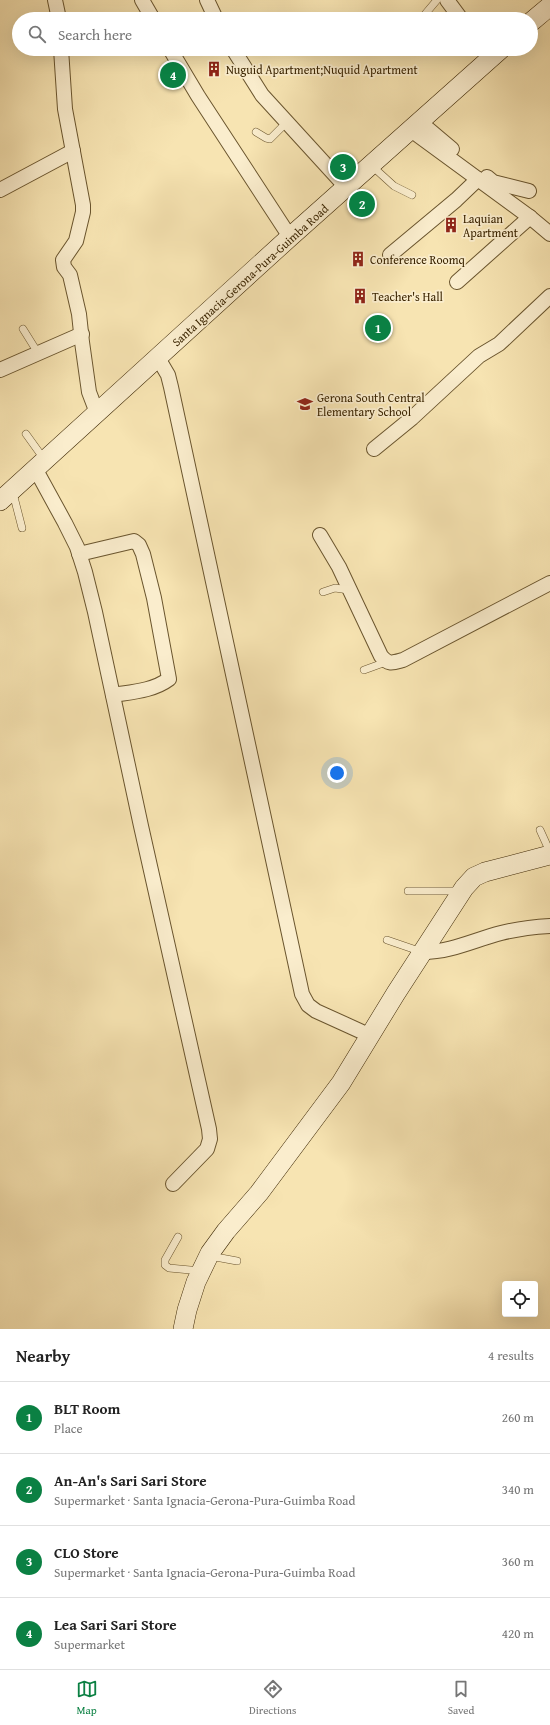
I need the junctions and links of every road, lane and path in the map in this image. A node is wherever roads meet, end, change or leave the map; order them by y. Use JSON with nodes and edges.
{"nodes":[{"id":1,"x":55,"y":0,"type":"edge"},
{"id":2,"x":142,"y":0,"type":"edge"},
{"id":3,"x":208,"y":0,"type":"edge"},
{"id":4,"x":437,"y":0,"type":"edge"},
{"id":5,"x":447,"y":0,"type":"edge"},
{"id":6,"x":550,"y":6,"type":"edge"},
{"id":7,"x":58,"y":12,"type":"edge"},
{"id":8,"x":149,"y":12,"type":"edge"},
{"id":9,"x":213,"y":12,"type":"edge"},
{"id":10,"x":427,"y":12,"type":"edge"},
{"id":11,"x":456,"y":12,"type":"edge"},
{"id":12,"x":538,"y":16,"type":"edge"},
{"id":13,"x":61,"y":56,"type":"edge"},
{"id":14,"x":174,"y":56,"type":"edge"},
{"id":15,"x":237,"y":56,"type":"edge"},
{"id":16,"x":488,"y":56,"type":"edge"},
{"id":17,"x":286,"y":123,"type":"junction"},
{"id":18,"x":416,"y":126,"type":"junction"},
{"id":19,"x":256,"y":132,"type":"dead end"},
{"id":20,"x":73,"y":150,"type":"junction"},
{"id":21,"x":372,"y":166,"type":"junction"},
{"id":22,"x":478,"y":179,"type":"junction"},
{"id":23,"x":346,"y":188,"type":"junction"},
{"id":24,"x":0,"y":190,"type":"edge"},
{"id":25,"x":529,"y":191,"type":"dead end"},
{"id":26,"x":412,"y":195,"type":"dead end"},
{"id":27,"x":530,"y":217,"type":"junction"},
{"id":28,"x":550,"y":234,"type":"edge"},
{"id":29,"x":290,"y":237,"type":"junction"},
{"id":30,"x":390,"y":255,"type":"dead end"},
{"id":31,"x":457,"y":282,"type":"dead end"},
{"id":32,"x":550,"y":296,"type":"edge"},
{"id":33,"x":23,"y":330,"type":"dead end"},
{"id":34,"x":82,"y":334,"type":"junction"},
{"id":35,"x":38,"y":353,"type":"junction"},
{"id":36,"x":158,"y":358,"type":"junction"},
{"id":37,"x":0,"y":370,"type":"edge"},
{"id":38,"x":97,"y":413,"type":"junction"},
{"id":39,"x":26,"y":434,"type":"dead end"},
{"id":40,"x":374,"y":449,"type":"dead end"},
{"id":41,"x":40,"y":465,"type":"junction"},
{"id":42,"x":6,"y":496,"type":"edge"},
{"id":43,"x":22,"y":528,"type":"dead end"},
{"id":44,"x":320,"y":535,"type":"dead end"},
{"id":45,"x":79,"y":554,"type":"junction"},
{"id":46,"x":550,"y":583,"type":"edge"},
{"id":47,"x":349,"y":590,"type":"junction"},
{"id":48,"x":323,"y":592,"type":"dead end"},
{"id":49,"x":386,"y":662,"type":"junction"},
{"id":50,"x":364,"y":670,"type":"dead end"},
{"id":51,"x":113,"y":695,"type":"junction"},
{"id":52,"x":540,"y":830,"type":"dead end"},
{"id":53,"x":550,"y":852,"type":"edge"},
{"id":54,"x":550,"y":856,"type":"edge"},
{"id":55,"x":408,"y":891,"type":"dead end"},
{"id":56,"x":462,"y":892,"type":"junction"},
{"id":57,"x":550,"y":926,"type":"edge"},
{"id":58,"x":387,"y":940,"type":"dead end"},
{"id":59,"x":423,"y":952,"type":"junction"},
{"id":60,"x":371,"y":1036,"type":"junction"},
{"id":61,"x":173,"y":1184,"type":"dead end"},
{"id":62,"x":178,"y":1237,"type":"dead end"},
{"id":63,"x":238,"y":1261,"type":"dead end"},
{"id":64,"x":204,"y":1264,"type":"junction"},
{"id":65,"x":183,"y":1329,"type":"edge"}],
"edges":[{"from":1,"to":7,"type":"street"},
{"from":2,"to":8,"type":"street"},
{"from":3,"to":9,"type":"street"},
{"from":4,"to":10,"type":"lane"},
{"from":5,"to":11,"type":"street"},
{"from":6,"to":12,"type":"main road"},
{"from":13,"to":20,"type":"street"},
{"from":14,"to":29,"type":"street"},
{"from":15,"to":17,"type":"street"},
{"from":16,"to":18,"type":"main road","name":"Santa Ignacia-Gerona-Pura-Guimba Road"},
{"from":17,"to":19,"type":"lane"},
{"from":17,"to":23,"type":"street"},
{"from":18,"to":21,"type":"main road","name":"Santa Ignacia-Gerona-Pura-Guimba Road"},
{"from":18,"to":22,"type":"street"},
{"from":18,"to":25,"type":"street"},
{"from":20,"to":24,"type":"street"},
{"from":20,"to":34,"type":"street"},
{"from":21,"to":23,"type":"main road","name":"Santa Ignacia-Gerona-Pura-Guimba Road"},
{"from":21,"to":26,"type":"lane"},
{"from":22,"to":27,"type":"street"},
{"from":22,"to":30,"type":"street"},
{"from":23,"to":29,"type":"main road","name":"Santa Ignacia-Gerona-Pura-Guimba Road"},
{"from":27,"to":28,"type":"street"},
{"from":27,"to":31,"type":"street"},
{"from":29,"to":36,"type":"main road","name":"Santa Ignacia-Gerona-Pura-Guimba Road"},
{"from":32,"to":40,"type":"street"},
{"from":33,"to":35,"type":"lane"},
{"from":34,"to":35,"type":"street"},
{"from":34,"to":38,"type":"street"},
{"from":35,"to":37,"type":"street"},
{"from":36,"to":38,"type":"main road","name":"Santa Ignacia-Gerona-Pura-Guimba Road"},
{"from":36,"to":60,"type":"street"},
{"from":38,"to":41,"type":"main road","name":"Santa Ignacia-Gerona-Pura-Guimba Road"},
{"from":39,"to":41,"type":"lane"},
{"from":41,"to":42,"type":"main road","name":"Santa Ignacia-Gerona-Pura-Guimba Road"},
{"from":41,"to":45,"type":"street"},
{"from":42,"to":43,"type":"lane"},
{"from":44,"to":47,"type":"street"},
{"from":45,"to":51,"type":"street"},
{"from":45,"to":51,"type":"street"},
{"from":46,"to":49,"type":"street"},
{"from":47,"to":48,"type":"lane"},
{"from":47,"to":49,"type":"street"},
{"from":49,"to":50,"type":"lane"},
{"from":51,"to":61,"type":"street"},
{"from":52,"to":53,"type":"lane"},
{"from":54,"to":56,"type":"main road"},
{"from":55,"to":56,"type":"lane"},
{"from":56,"to":59,"type":"main road"},
{"from":57,"to":59,"type":"street"},
{"from":58,"to":59,"type":"lane"},
{"from":59,"to":60,"type":"main road"},
{"from":60,"to":64,"type":"main road"},
{"from":62,"to":64,"type":"lane"},
{"from":63,"to":64,"type":"lane"},
{"from":64,"to":65,"type":"main road"}]}
